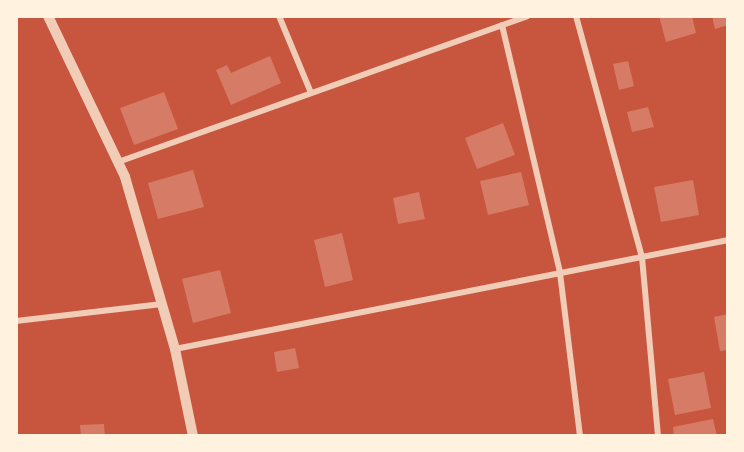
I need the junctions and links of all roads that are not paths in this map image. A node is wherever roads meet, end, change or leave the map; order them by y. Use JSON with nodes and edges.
{"nodes":[{"id":1,"x":48,"y":16,"type":"edge"},
{"id":2,"x":279,"y":16,"type":"edge"},
{"id":3,"x":527,"y":16,"type":"edge"},
{"id":4,"x":576,"y":16,"type":"edge"},
{"id":5,"x":502,"y":26,"type":"junction"},
{"id":6,"x":311,"y":93,"type":"junction"},
{"id":7,"x":118,"y":162,"type":"junction"},
{"id":8,"x":728,"y":240,"type":"edge"},
{"id":9,"x":642,"y":257,"type":"junction"},
{"id":10,"x":560,"y":273,"type":"junction"},
{"id":11,"x":162,"y":304,"type":"junction"},
{"id":12,"x":16,"y":321,"type":"edge"},
{"id":13,"x":175,"y":349,"type":"junction"},
{"id":14,"x":193,"y":435,"type":"edge"},
{"id":15,"x":580,"y":435,"type":"edge"},
{"id":16,"x":658,"y":435,"type":"edge"}],
"edges":[{"from":1,"to":7,"type":"street"},
{"from":2,"to":6,"type":"street"},
{"from":3,"to":5,"type":"street"},
{"from":4,"to":9,"type":"street"},
{"from":5,"to":6,"type":"street"},
{"from":5,"to":10,"type":"street"},
{"from":6,"to":7,"type":"street"},
{"from":7,"to":11,"type":"street"},
{"from":8,"to":9,"type":"street"},
{"from":9,"to":10,"type":"street"},
{"from":9,"to":16,"type":"street"},
{"from":10,"to":13,"type":"street"},
{"from":10,"to":15,"type":"street"},
{"from":11,"to":12,"type":"street"},
{"from":11,"to":13,"type":"street"},
{"from":13,"to":14,"type":"street"}]}
